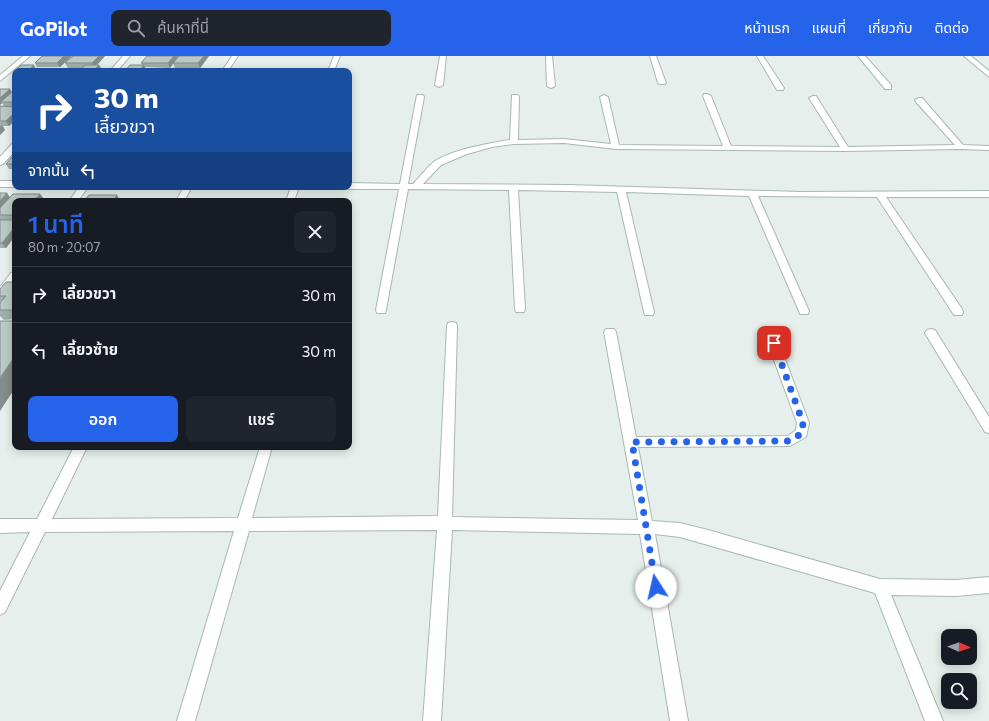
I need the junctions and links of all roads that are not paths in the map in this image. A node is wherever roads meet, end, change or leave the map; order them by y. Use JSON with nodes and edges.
{"nodes":[{"id":1,"x":27,"y":56,"type":"edge"},
{"id":2,"x":127,"y":56,"type":"edge"},
{"id":3,"x":235,"y":56,"type":"edge"},
{"id":4,"x":337,"y":56,"type":"edge"},
{"id":5,"x":443,"y":56,"type":"edge"},
{"id":6,"x":549,"y":56,"type":"edge"},
{"id":7,"x":653,"y":56,"type":"edge"},
{"id":8,"x":760,"y":56,"type":"edge"},
{"id":9,"x":861,"y":56,"type":"edge"},
{"id":10,"x":967,"y":56,"type":"edge"},
{"id":11,"x":13,"y":68,"type":"edge"},
{"id":12,"x":116,"y":68,"type":"edge"},
{"id":13,"x":227,"y":68,"type":"edge"},
{"id":14,"x":332,"y":68,"type":"edge"},
{"id":15,"x":12,"y":69,"type":"edge"},
{"id":16,"x":989,"y":74,"type":"edge"},
{"id":17,"x":0,"y":79,"type":"edge"},
{"id":18,"x":662,"y":83,"type":"dead end"},
{"id":19,"x":439,"y":85,"type":"dead end"},
{"id":20,"x":551,"y":86,"type":"dead end"},
{"id":21,"x":888,"y":87,"type":"dead end"},
{"id":22,"x":780,"y":88,"type":"dead end"},
{"id":23,"x":707,"y":96,"type":"dead end"},
{"id":24,"x":420,"y":97,"type":"dead end"},
{"id":25,"x":515,"y":97,"type":"dead end"},
{"id":26,"x":604,"y":97,"type":"dead end"},
{"id":27,"x":813,"y":98,"type":"dead end"},
{"id":28,"x":919,"y":100,"type":"dead end"},
{"id":29,"x":514,"y":142,"type":"junction"},
{"id":30,"x":616,"y":147,"type":"junction"},
{"id":31,"x":961,"y":147,"type":"junction"},
{"id":32,"x":728,"y":148,"type":"junction"},
{"id":33,"x":989,"y":148,"type":"edge"},
{"id":34,"x":12,"y":149,"type":"edge"},
{"id":35,"x":846,"y":150,"type":"junction"},
{"id":36,"x":0,"y":162,"type":"edge"},
{"id":37,"x":0,"y":184,"type":"edge"},
{"id":38,"x":12,"y":184,"type":"edge"},
{"id":39,"x":352,"y":186,"type":"edge"},
{"id":40,"x":403,"y":186,"type":"junction"},
{"id":41,"x":416,"y":186,"type":"junction"},
{"id":42,"x":514,"y":187,"type":"junction"},
{"id":43,"x":82,"y":190,"type":"edge"},
{"id":44,"x":621,"y":190,"type":"junction"},
{"id":45,"x":753,"y":194,"type":"junction"},
{"id":46,"x":878,"y":194,"type":"junction"},
{"id":47,"x":989,"y":194,"type":"edge"},
{"id":48,"x":75,"y":198,"type":"edge"},
{"id":49,"x":12,"y":279,"type":"edge"},
{"id":50,"x":0,"y":294,"type":"edge"},
{"id":51,"x":520,"y":309,"type":"dead end"},
{"id":52,"x":381,"y":310,"type":"dead end"},
{"id":53,"x":649,"y":312,"type":"dead end"},
{"id":54,"x":804,"y":312,"type":"dead end"},
{"id":55,"x":958,"y":312,"type":"dead end"},
{"id":56,"x":452,"y":326,"type":"dead end"},
{"id":57,"x":769,"y":330,"type":"dead end"},
{"id":58,"x":610,"y":332,"type":"dead end"},
{"id":59,"x":931,"y":333,"type":"dead end"},
{"id":60,"x":989,"y":428,"type":"edge"},
{"id":61,"x":632,"y":442,"type":"junction"},
{"id":62,"x":79,"y":450,"type":"edge"},
{"id":63,"x":265,"y":450,"type":"edge"},
{"id":64,"x":445,"y":523,"type":"junction"},
{"id":65,"x":243,"y":525,"type":"junction"},
{"id":66,"x":0,"y":526,"type":"edge"},
{"id":67,"x":41,"y":526,"type":"junction"},
{"id":68,"x":645,"y":527,"type":"junction"},
{"id":69,"x":989,"y":585,"type":"edge"},
{"id":70,"x":880,"y":587,"type":"junction"},
{"id":71,"x":0,"y":606,"type":"edge"},
{"id":72,"x":186,"y":721,"type":"edge"},
{"id":73,"x":432,"y":721,"type":"edge"},
{"id":74,"x":679,"y":721,"type":"edge"},
{"id":75,"x":934,"y":721,"type":"edge"}],
"edges":[{"from":1,"to":11,"type":"street"},
{"from":2,"to":12,"type":"street"},
{"from":3,"to":13,"type":"street"},
{"from":4,"to":14,"type":"street"},
{"from":5,"to":19,"type":"street"},
{"from":6,"to":20,"type":"street"},
{"from":7,"to":18,"type":"street"},
{"from":8,"to":22,"type":"street"},
{"from":9,"to":21,"type":"street"},
{"from":10,"to":16,"type":"street"},
{"from":15,"to":17,"type":"street"},
{"from":23,"to":32,"type":"street"},
{"from":24,"to":40,"type":"street"},
{"from":25,"to":29,"type":"street"},
{"from":26,"to":30,"type":"street"},
{"from":27,"to":35,"type":"street"},
{"from":28,"to":31,"type":"street"},
{"from":29,"to":30,"type":"street"},
{"from":29,"to":41,"type":"street"},
{"from":30,"to":32,"type":"street"},
{"from":31,"to":33,"type":"street"},
{"from":31,"to":35,"type":"street"},
{"from":32,"to":35,"type":"street"},
{"from":34,"to":36,"type":"street"},
{"from":37,"to":38,"type":"street"},
{"from":39,"to":40,"type":"street"},
{"from":40,"to":41,"type":"street"},
{"from":40,"to":52,"type":"street"},
{"from":41,"to":42,"type":"street"},
{"from":42,"to":44,"type":"street"},
{"from":42,"to":51,"type":"street"},
{"from":43,"to":48,"type":"street"},
{"from":44,"to":45,"type":"street"},
{"from":44,"to":53,"type":"street"},
{"from":45,"to":46,"type":"street"},
{"from":45,"to":54,"type":"street"},
{"from":46,"to":47,"type":"street"},
{"from":46,"to":55,"type":"street"},
{"from":49,"to":50,"type":"street"},
{"from":56,"to":64,"type":"street"},
{"from":57,"to":61,"type":"street"},
{"from":58,"to":61,"type":"street"},
{"from":59,"to":60,"type":"street"},
{"from":61,"to":68,"type":"street"},
{"from":62,"to":67,"type":"street"},
{"from":63,"to":65,"type":"street"},
{"from":64,"to":65,"type":"street"},
{"from":64,"to":68,"type":"street"},
{"from":64,"to":73,"type":"street"},
{"from":65,"to":67,"type":"street"},
{"from":65,"to":72,"type":"street"},
{"from":66,"to":67,"type":"street"},
{"from":67,"to":71,"type":"street"},
{"from":68,"to":70,"type":"street"},
{"from":68,"to":74,"type":"street"},
{"from":69,"to":70,"type":"street"},
{"from":70,"to":75,"type":"street"}]}
